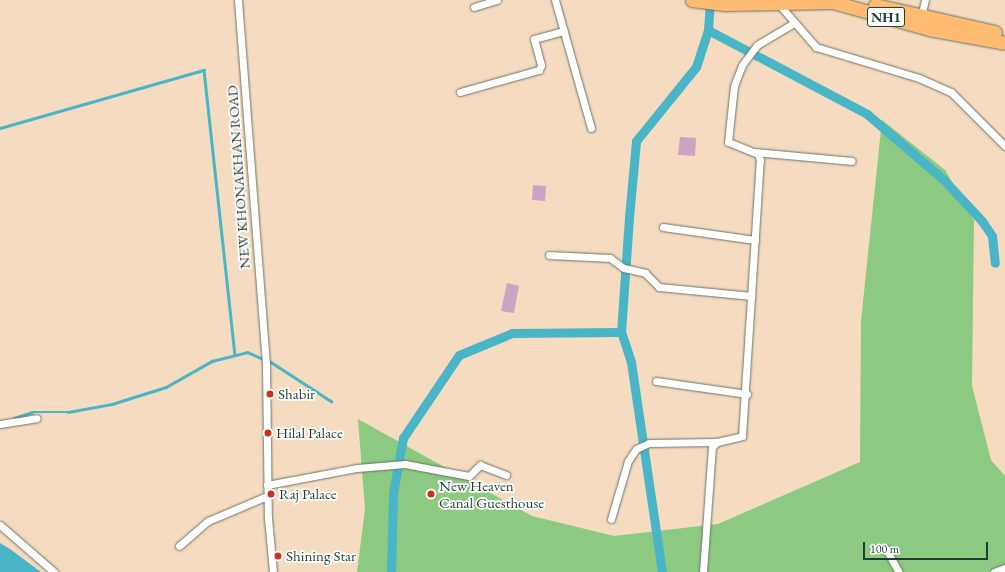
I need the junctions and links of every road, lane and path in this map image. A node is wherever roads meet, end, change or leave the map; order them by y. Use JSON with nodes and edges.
{"nodes":[{"id":1,"x":238,"y":0,"type":"edge"},
{"id":2,"x":497,"y":0,"type":"edge"},
{"id":3,"x":555,"y":0,"type":"edge"},
{"id":4,"x":692,"y":0,"type":"edge"},
{"id":5,"x":858,"y":0,"type":"edge"},
{"id":6,"x":924,"y":0,"type":"edge"},
{"id":7,"x":773,"y":3,"type":"edge"},
{"id":8,"x":474,"y":7,"type":"dead end"},
{"id":9,"x":920,"y":18,"type":"junction"},
{"id":10,"x":794,"y":23,"type":"junction"},
{"id":11,"x":564,"y":31,"type":"junction"},
{"id":12,"x":1005,"y":34,"type":"edge"},
{"id":13,"x":1005,"y":43,"type":"edge"},
{"id":14,"x":460,"y":92,"type":"dead end"},
{"id":15,"x":591,"y":128,"type":"dead end"},
{"id":16,"x":1005,"y":146,"type":"edge"},
{"id":17,"x":754,"y":152,"type":"junction"},
{"id":18,"x":852,"y":161,"type":"dead end"},
{"id":19,"x":663,"y":227,"type":"dead end"},
{"id":20,"x":755,"y":240,"type":"junction"},
{"id":21,"x":549,"y":254,"type":"dead end"},
{"id":22,"x":752,"y":296,"type":"junction"},
{"id":23,"x":656,"y":381,"type":"dead end"},
{"id":24,"x":747,"y":394,"type":"junction"},
{"id":25,"x":37,"y":418,"type":"dead end"},
{"id":26,"x":0,"y":424,"type":"edge"},
{"id":27,"x":717,"y":442,"type":"junction"},
{"id":28,"x":506,"y":475,"type":"dead end"},
{"id":29,"x":267,"y":485,"type":"junction"},
{"id":30,"x":267,"y":496,"type":"junction"},
{"id":31,"x":611,"y":519,"type":"dead end"},
{"id":32,"x":0,"y":525,"type":"edge"},
{"id":33,"x":179,"y":546,"type":"dead end"},
{"id":34,"x":886,"y":549,"type":"dead end"},
{"id":35,"x":1005,"y":568,"type":"edge"},
{"id":36,"x":272,"y":571,"type":"edge"},
{"id":37,"x":54,"y":572,"type":"edge"},
{"id":38,"x":703,"y":572,"type":"edge"},
{"id":39,"x":899,"y":572,"type":"edge"},
{"id":40,"x":994,"y":572,"type":"edge"}],
"edges":[{"from":1,"to":29,"type":"street","name":"NEW KHONAKHAN ROAD"},
{"from":2,"to":8,"type":"street"},
{"from":3,"to":11,"type":"street"},
{"from":4,"to":7,"type":"highway","number":"NH1"},
{"from":5,"to":9,"type":"highway","number":"NH1"},
{"from":6,"to":9,"type":"street"},
{"from":7,"to":10,"type":"street"},
{"from":7,"to":13,"type":"highway","number":"NH1"},
{"from":9,"to":12,"type":"highway","number":"NH1"},
{"from":10,"to":16,"type":"street"},
{"from":10,"to":17,"type":"street"},
{"from":11,"to":14,"type":"street"},
{"from":11,"to":15,"type":"street"},
{"from":17,"to":18,"type":"street"},
{"from":17,"to":20,"type":"street"},
{"from":19,"to":20,"type":"street"},
{"from":20,"to":22,"type":"street"},
{"from":21,"to":22,"type":"street"},
{"from":22,"to":24,"type":"street"},
{"from":23,"to":24,"type":"street"},
{"from":24,"to":27,"type":"street"},
{"from":25,"to":26,"type":"street"},
{"from":27,"to":31,"type":"street"},
{"from":27,"to":38,"type":"street"},
{"from":28,"to":29,"type":"street"},
{"from":29,"to":30,"type":"street","name":"NEW KHONAKHAN ROAD"},
{"from":30,"to":33,"type":"street"},
{"from":30,"to":36,"type":"street","name":"NEW KHONAKHAN ROAD"},
{"from":32,"to":37,"type":"street"},
{"from":34,"to":39,"type":"street"},
{"from":35,"to":40,"type":"street"}]}
